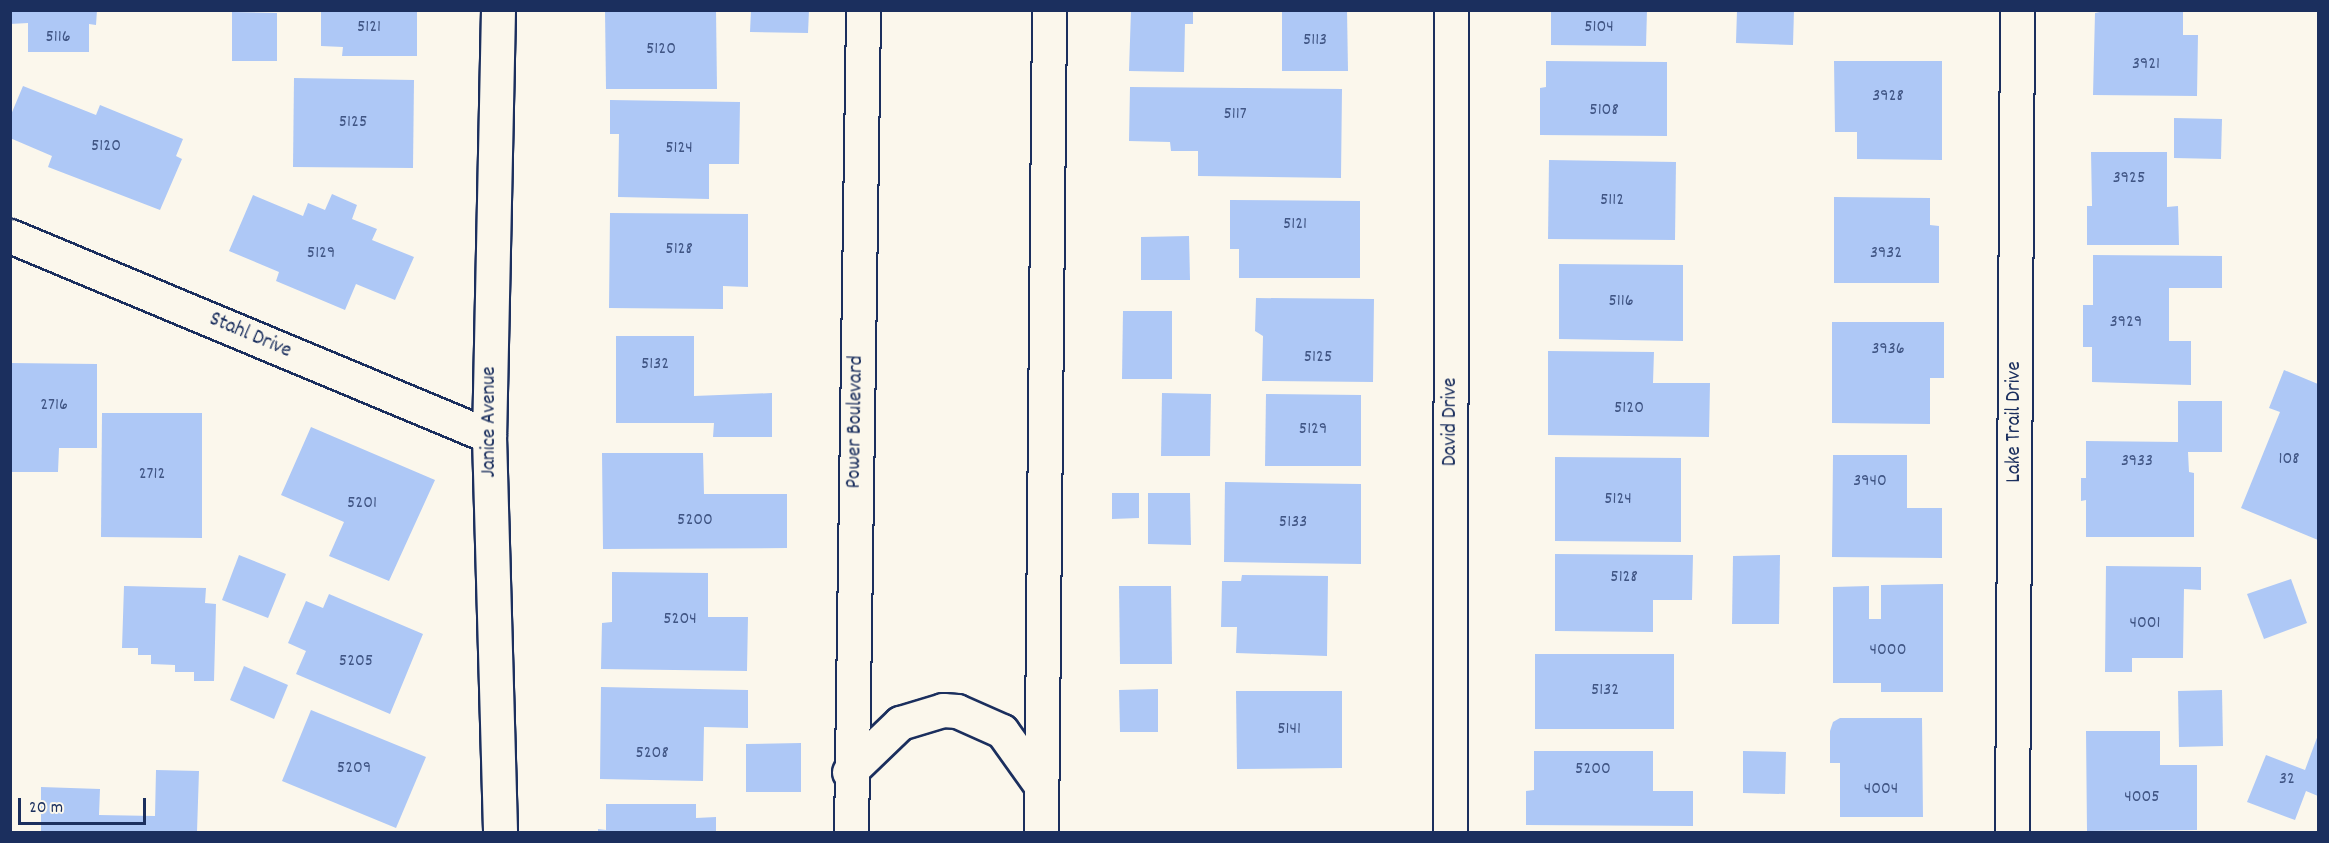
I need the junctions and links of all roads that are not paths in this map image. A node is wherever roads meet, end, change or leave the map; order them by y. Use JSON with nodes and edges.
{"nodes":[{"id":1,"x":498,"y":10,"type":"edge"},
{"id":2,"x":863,"y":10,"type":"edge"},
{"id":3,"x":1049,"y":10,"type":"edge"},
{"id":4,"x":1451,"y":10,"type":"edge"},
{"id":5,"x":2017,"y":10,"type":"edge"},
{"id":6,"x":10,"y":236,"type":"edge"},
{"id":7,"x":489,"y":436,"type":"junction"},
{"id":8,"x":849,"y":772,"type":"junction"},
{"id":9,"x":1040,"y":784,"type":"junction"},
{"id":10,"x":500,"y":832,"type":"edge"},
{"id":11,"x":851,"y":832,"type":"edge"},
{"id":12,"x":1041,"y":832,"type":"edge"},
{"id":13,"x":1450,"y":832,"type":"edge"},
{"id":14,"x":2013,"y":832,"type":"edge"}],
"edges":[{"from":1,"to":7,"type":"street","name":"Janice Avenue"},
{"from":2,"to":8,"type":"street","name":"Power Boulevard"},
{"from":3,"to":9,"type":"street"},
{"from":4,"to":13,"type":"street","name":"David Drive"},
{"from":5,"to":14,"type":"street","name":"Lake Trail Drive"},
{"from":6,"to":7,"type":"street","name":"Stahl Drive"},
{"from":7,"to":10,"type":"street","name":"Janice Avenue"},
{"from":8,"to":9,"type":"street"},
{"from":8,"to":11,"type":"street","name":"Power Boulevard"},
{"from":9,"to":12,"type":"street"}]}
